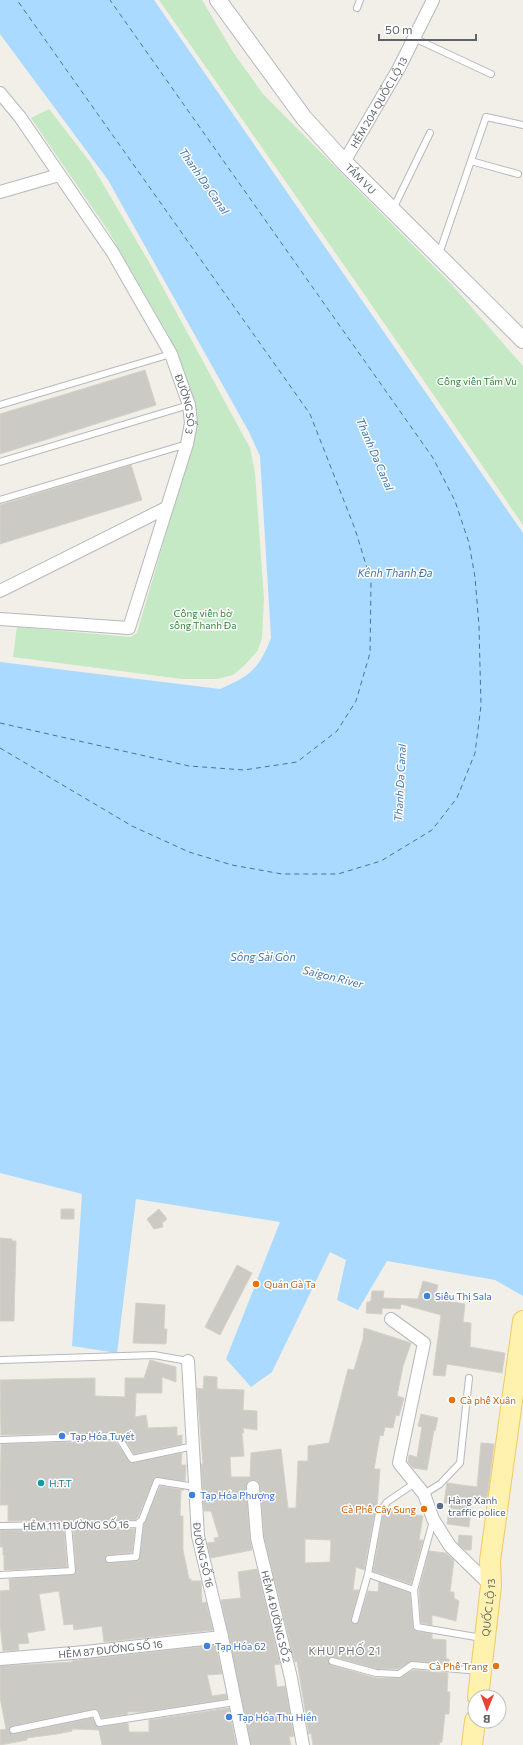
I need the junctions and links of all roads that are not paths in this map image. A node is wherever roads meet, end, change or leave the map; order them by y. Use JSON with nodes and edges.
{"nodes":[{"id":1,"x":218,"y":0,"type":"edge"},
{"id":2,"x":360,"y":0,"type":"edge"},
{"id":3,"x":433,"y":0,"type":"edge"},
{"id":4,"x":357,"y":8,"type":"dead end"},
{"id":5,"x":414,"y":38,"type":"junction"},
{"id":6,"x":491,"y":74,"type":"dead end"},
{"id":7,"x":2,"y":98,"type":"edge"},
{"id":8,"x":523,"y":125,"type":"edge"},
{"id":9,"x":430,"y":133,"type":"dead end"},
{"id":10,"x":471,"y":161,"type":"junction"},
{"id":11,"x":344,"y":162,"type":"junction"},
{"id":12,"x":518,"y":174,"type":"dead end"},
{"id":13,"x":59,"y":175,"type":"junction"},
{"id":14,"x":0,"y":192,"type":"edge"},
{"id":15,"x":392,"y":210,"type":"junction"},
{"id":16,"x":438,"y":255,"type":"junction"},
{"id":17,"x":523,"y":340,"type":"edge"},
{"id":18,"x":171,"y":354,"type":"junction"},
{"id":19,"x":0,"y":405,"type":"edge"},
{"id":20,"x":189,"y":405,"type":"junction"},
{"id":21,"x":187,"y":444,"type":"junction"},
{"id":22,"x":0,"y":462,"type":"edge"},
{"id":23,"x":0,"y":500,"type":"edge"},
{"id":24,"x":166,"y":508,"type":"junction"},
{"id":25,"x":0,"y":591,"type":"edge"},
{"id":26,"x":0,"y":619,"type":"edge"},
{"id":27,"x":391,"y":1319,"type":"dead end"},
{"id":28,"x":523,"y":1321,"type":"edge"},
{"id":29,"x":0,"y":1360,"type":"edge"},
{"id":30,"x":188,"y":1361,"type":"joint"},
{"id":31,"x":469,"y":1378,"type":"dead end"},
{"id":32,"x":523,"y":1396,"type":"edge"},
{"id":33,"x":0,"y":1440,"type":"edge"},
{"id":34,"x":194,"y":1446,"type":"junction"},
{"id":35,"x":415,"y":1483,"type":"junction"},
{"id":36,"x":196,"y":1487,"type":"junction"},
{"id":37,"x":253,"y":1487,"type":"dead end"},
{"id":38,"x":424,"y":1494,"type":"junction"},
{"id":39,"x":433,"y":1519,"type":"junction"},
{"id":40,"x":501,"y":1519,"type":"junction"},
{"id":41,"x":140,"y":1522,"type":"junction"},
{"id":42,"x":68,"y":1525,"type":"junction"},
{"id":43,"x":0,"y":1526,"type":"edge"},
{"id":44,"x":109,"y":1559,"type":"dead end"},
{"id":45,"x":368,"y":1574,"type":"junction"},
{"id":46,"x":0,"y":1575,"type":"edge"},
{"id":47,"x":492,"y":1586,"type":"junction"},
{"id":48,"x":414,"y":1590,"type":"junction"},
{"id":49,"x":355,"y":1620,"type":"dead end"},
{"id":50,"x":222,"y":1637,"type":"junction"},
{"id":51,"x":486,"y":1639,"type":"junction"},
{"id":52,"x":0,"y":1659,"type":"edge"},
{"id":53,"x":332,"y":1661,"type":"dead end"},
{"id":54,"x":482,"y":1671,"type":"junction"},
{"id":55,"x":479,"y":1689,"type":"edge"},
{"id":56,"x":235,"y":1702,"type":"junction"},
{"id":57,"x":474,"y":1729,"type":"edge"},
{"id":58,"x":13,"y":1730,"type":"dead end"},
{"id":59,"x":244,"y":1745,"type":"edge"},
{"id":60,"x":303,"y":1745,"type":"edge"},
{"id":61,"x":472,"y":1745,"type":"edge"}],
"edges":[{"from":1,"to":11,"type":"street","name":"TẦM VU"},
{"from":2,"to":4,"type":"lane"},
{"from":3,"to":5,"type":"street","name":"HẺM 204 QUỐC LỘ 13"},
{"from":5,"to":6,"type":"lane"},
{"from":5,"to":11,"type":"street","name":"HẺM 204 QUỐC LỘ 13"},
{"from":7,"to":13,"type":"street","name":"ĐƯỜNG SỐ 3"},
{"from":8,"to":10,"type":"lane"},
{"from":9,"to":15,"type":"lane"},
{"from":10,"to":12,"type":"lane"},
{"from":10,"to":16,"type":"lane"},
{"from":11,"to":15,"type":"street","name":"TẦM VU"},
{"from":13,"to":14,"type":"street"},
{"from":13,"to":18,"type":"street","name":"ĐƯỜNG SỐ 3"},
{"from":15,"to":16,"type":"street","name":"TẦM VU"},
{"from":16,"to":17,"type":"street","name":"TẦM VU"},
{"from":18,"to":19,"type":"lane"},
{"from":18,"to":20,"type":"street","name":"ĐƯỜNG SỐ 3"},
{"from":20,"to":21,"type":"street","name":"ĐƯỜNG SỐ 3"},
{"from":20,"to":22,"type":"lane"},
{"from":21,"to":23,"type":"lane"},
{"from":21,"to":24,"type":"street","name":"ĐƯỜNG SỐ 3"},
{"from":24,"to":25,"type":"street"},
{"from":24,"to":26,"type":"street","name":"ĐƯỜNG SỐ 3"},
{"from":27,"to":35,"type":"street"},
{"from":28,"to":40,"type":"main road"},
{"from":29,"to":30,"type":"lane"},
{"from":30,"to":34,"type":"street","name":"ĐƯỜNG SỐ 16"},
{"from":31,"to":38,"type":"lane"},
{"from":32,"to":40,"type":"main road"},
{"from":33,"to":34,"type":"lane"},
{"from":34,"to":36,"type":"street","name":"ĐƯỜNG SỐ 16"},
{"from":35,"to":38,"type":"street"},
{"from":35,"to":45,"type":"lane"},
{"from":36,"to":41,"type":"lane","name":"HẺM 111 ĐƯỜNG SỐ 16"},
{"from":36,"to":50,"type":"street","name":"ĐƯỜNG SỐ 16"},
{"from":37,"to":60,"type":"street","name":"HẺM 4 ĐƯỜNG SỐ 2"},
{"from":38,"to":39,"type":"street"},
{"from":39,"to":47,"type":"street"},
{"from":39,"to":48,"type":"lane"},
{"from":40,"to":47,"type":"main road","name":"QUỐC LỘ 13"},
{"from":41,"to":42,"type":"lane","name":"HẺM 111 ĐƯỜNG SỐ 16"},
{"from":41,"to":44,"type":"lane"},
{"from":42,"to":43,"type":"lane","name":"HẺM 111 ĐƯỜNG SỐ 16"},
{"from":42,"to":46,"type":"lane"},
{"from":45,"to":48,"type":"lane"},
{"from":45,"to":49,"type":"lane"},
{"from":47,"to":51,"type":"main road","name":"QUỐC LỘ 13"},
{"from":48,"to":51,"type":"lane"},
{"from":50,"to":52,"type":"street","name":"HẺM 87 ĐƯỜNG SỐ 16"},
{"from":50,"to":56,"type":"street","name":"ĐƯỜNG SỐ 16"},
{"from":51,"to":54,"type":"main road","name":"QUỐC LỘ 13"},
{"from":53,"to":54,"type":"lane"},
{"from":54,"to":55,"type":"main road","name":"QUỐC LỘ 13"},
{"from":56,"to":58,"type":"lane"},
{"from":56,"to":59,"type":"street","name":"ĐƯỜNG SỐ 16"},
{"from":57,"to":61,"type":"main road"}]}
